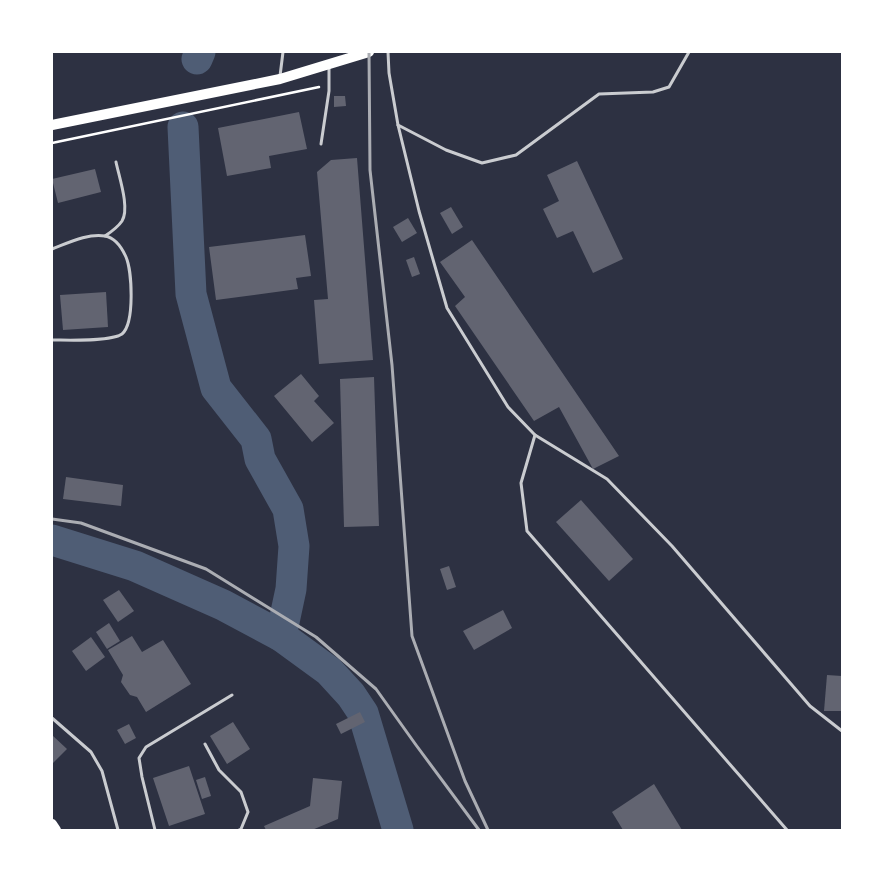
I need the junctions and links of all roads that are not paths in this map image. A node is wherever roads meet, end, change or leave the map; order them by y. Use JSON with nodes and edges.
{"nodes":[{"id":1,"x":283,"y":52,"type":"edge"},
{"id":2,"x":370,"y":52,"type":"edge"},
{"id":3,"x":388,"y":52,"type":"edge"},
{"id":4,"x":689,"y":52,"type":"edge"},
{"id":5,"x":330,"y":65,"type":"junction"},
{"id":6,"x":280,"y":79,"type":"junction"},
{"id":7,"x":52,"y":125,"type":"edge"},
{"id":8,"x":398,"y":125,"type":"junction"},
{"id":9,"x":321,"y":144,"type":"dead end"},
{"id":10,"x":116,"y":162,"type":"dead end"},
{"id":11,"x":105,"y":236,"type":"junction"},
{"id":12,"x":52,"y":249,"type":"edge"},
{"id":13,"x":52,"y":340,"type":"edge"},
{"id":14,"x":536,"y":434,"type":"junction"},
{"id":15,"x":232,"y":695,"type":"dead end"},
{"id":16,"x":52,"y":718,"type":"edge"},
{"id":17,"x":842,"y":731,"type":"edge"},
{"id":18,"x":205,"y":744,"type":"dead end"},
{"id":19,"x":52,"y":824,"type":"edge"},
{"id":20,"x":56,"y":830,"type":"edge"},
{"id":21,"x":118,"y":830,"type":"edge"},
{"id":22,"x":155,"y":830,"type":"edge"},
{"id":23,"x":239,"y":830,"type":"edge"},
{"id":24,"x":787,"y":830,"type":"edge"}],
"edges":[{"from":1,"to":6,"type":"lane"},
{"from":2,"to":5,"type":"main road"},
{"from":3,"to":8,"type":"lane"},
{"from":4,"to":8,"type":"lane"},
{"from":5,"to":6,"type":"main road"},
{"from":5,"to":9,"type":"lane"},
{"from":6,"to":7,"type":"main road"},
{"from":8,"to":14,"type":"lane"},
{"from":10,"to":11,"type":"lane"},
{"from":11,"to":12,"type":"lane"},
{"from":11,"to":13,"type":"lane"},
{"from":14,"to":17,"type":"lane"},
{"from":14,"to":24,"type":"lane"},
{"from":15,"to":22,"type":"lane"},
{"from":16,"to":21,"type":"lane"},
{"from":18,"to":23,"type":"lane"},
{"from":19,"to":20,"type":"main road"}]}
